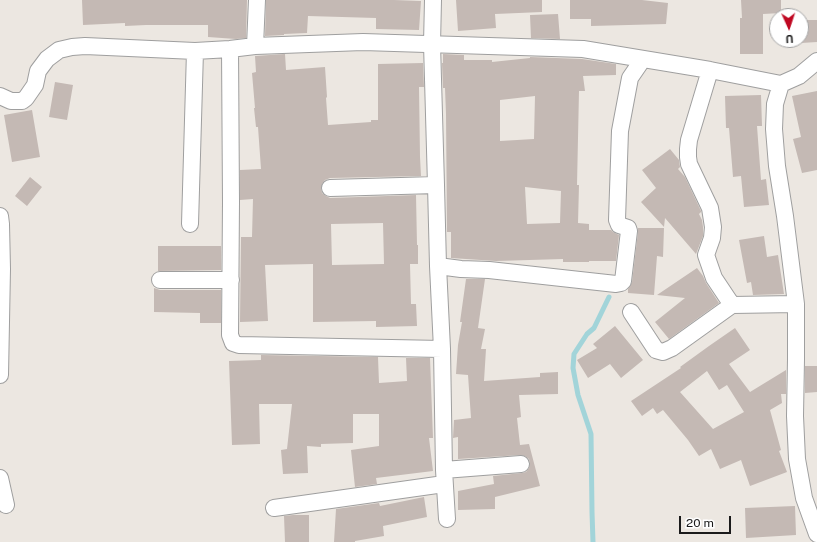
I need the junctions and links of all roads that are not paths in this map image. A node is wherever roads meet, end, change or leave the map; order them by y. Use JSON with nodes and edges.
{"nodes":[{"id":1,"x":257,"y":0,"type":"edge"},
{"id":2,"x":433,"y":0,"type":"edge"},
{"id":3,"x":432,"y":44,"type":"junction"},
{"id":4,"x":255,"y":46,"type":"junction"},
{"id":5,"x":230,"y":49,"type":"junction"},
{"id":6,"x":195,"y":51,"type":"junction"},
{"id":7,"x":643,"y":59,"type":"junction"},
{"id":8,"x":817,"y":61,"type":"edge"},
{"id":9,"x":710,"y":70,"type":"junction"},
{"id":10,"x":781,"y":84,"type":"junction"},
{"id":11,"x":0,"y":96,"type":"edge"},
{"id":12,"x":436,"y":185,"type":"junction"},
{"id":13,"x":330,"y":188,"type":"dead end"},
{"id":14,"x":0,"y":216,"type":"edge"},
{"id":15,"x":190,"y":224,"type":"dead end"},
{"id":16,"x":438,"y":266,"type":"junction"},
{"id":17,"x":160,"y":280,"type":"dead end"},
{"id":18,"x":231,"y":280,"type":"junction"},
{"id":19,"x":796,"y":304,"type":"junction"},
{"id":20,"x":732,"y":305,"type":"junction"},
{"id":21,"x":631,"y":312,"type":"dead end"},
{"id":22,"x":442,"y":349,"type":"junction"},
{"id":23,"x":0,"y":375,"type":"edge"},
{"id":24,"x":521,"y":464,"type":"dead end"},
{"id":25,"x":444,"y":477,"type":"junction"},
{"id":26,"x":0,"y":478,"type":"edge"},
{"id":27,"x":6,"y":505,"type":"dead end"},
{"id":28,"x":274,"y":508,"type":"dead end"},
{"id":29,"x":447,"y":519,"type":"dead end"},
{"id":30,"x":817,"y":534,"type":"edge"}],
"edges":[{"from":1,"to":4,"type":"street"},
{"from":2,"to":3,"type":"street"},
{"from":3,"to":4,"type":"street"},
{"from":3,"to":7,"type":"street"},
{"from":3,"to":12,"type":"street"},
{"from":4,"to":5,"type":"street"},
{"from":5,"to":6,"type":"street"},
{"from":5,"to":18,"type":"street"},
{"from":6,"to":11,"type":"street"},
{"from":6,"to":15,"type":"street"},
{"from":7,"to":9,"type":"street"},
{"from":7,"to":16,"type":"street"},
{"from":8,"to":10,"type":"street"},
{"from":9,"to":10,"type":"street"},
{"from":9,"to":20,"type":"street"},
{"from":10,"to":19,"type":"street"},
{"from":12,"to":13,"type":"street"},
{"from":12,"to":16,"type":"street"},
{"from":14,"to":23,"type":"street"},
{"from":16,"to":22,"type":"street"},
{"from":17,"to":18,"type":"street"},
{"from":18,"to":22,"type":"street"},
{"from":19,"to":20,"type":"street"},
{"from":19,"to":30,"type":"street"},
{"from":20,"to":21,"type":"street"},
{"from":22,"to":25,"type":"street"},
{"from":24,"to":25,"type":"street"},
{"from":25,"to":28,"type":"street"},
{"from":25,"to":29,"type":"street"},
{"from":26,"to":27,"type":"street"}]}
